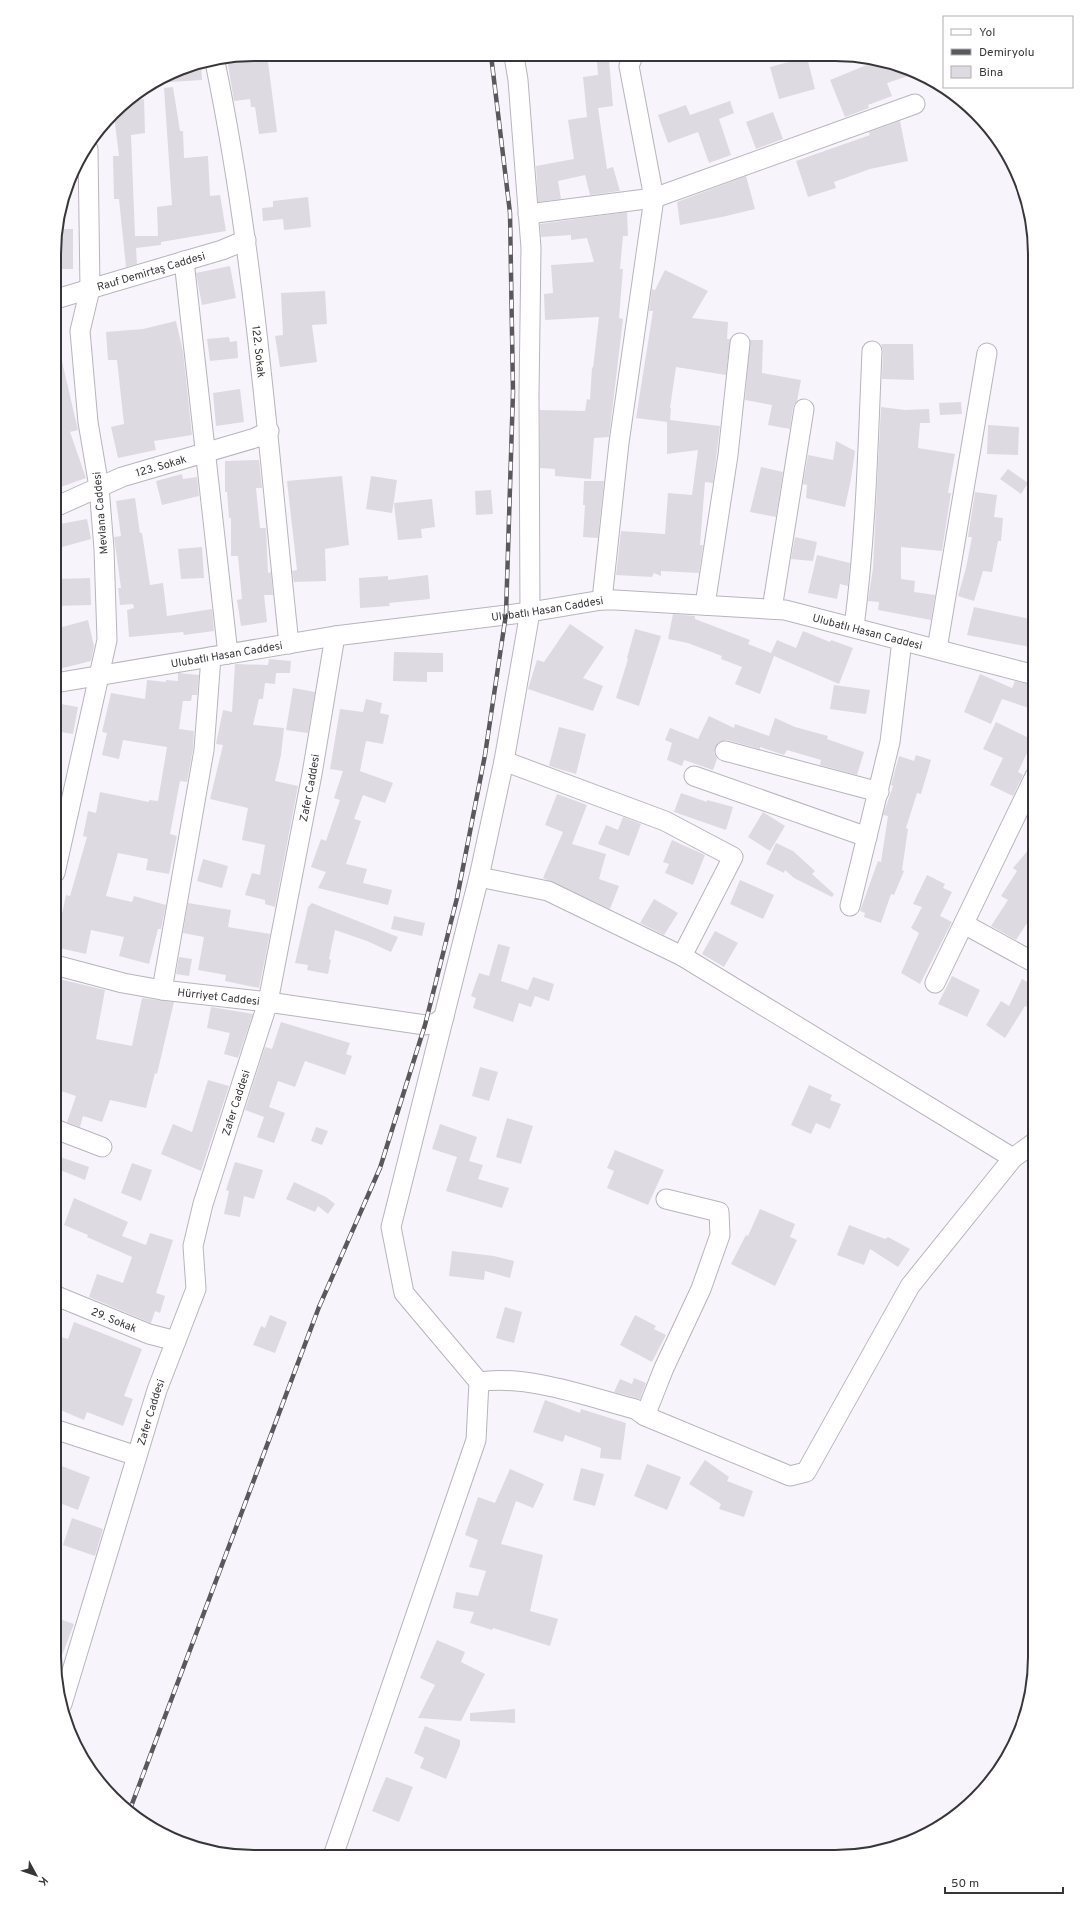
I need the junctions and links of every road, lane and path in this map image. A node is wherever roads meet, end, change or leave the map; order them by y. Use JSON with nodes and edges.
{"nodes":[{"id":1,"x":515,"y":61,"type":"edge"},
{"id":2,"x":631,"y":61,"type":"edge"},
{"id":3,"x":216,"y":65,"type":"edge"},
{"id":4,"x":915,"y":104,"type":"dead end"},
{"id":5,"x":88,"y":156,"type":"edge"},
{"id":6,"x":654,"y":198,"type":"junction"},
{"id":7,"x":528,"y":214,"type":"junction"},
{"id":8,"x":246,"y":240,"type":"junction"},
{"id":9,"x":184,"y":261,"type":"junction"},
{"id":10,"x":90,"y":289,"type":"junction"},
{"id":11,"x":61,"y":298,"type":"edge"},
{"id":12,"x":740,"y":343,"type":"dead end"},
{"id":13,"x":872,"y":351,"type":"dead end"},
{"id":14,"x":987,"y":353,"type":"dead end"},
{"id":15,"x":804,"y":409,"type":"dead end"},
{"id":16,"x":269,"y":431,"type":"junction"},
{"id":17,"x":204,"y":453,"type":"junction"},
{"id":18,"x":99,"y":487,"type":"junction"},
{"id":19,"x":61,"y":504,"type":"edge"},
{"id":20,"x":602,"y":600,"type":"junction"},
{"id":21,"x":705,"y":605,"type":"junction"},
{"id":22,"x":772,"y":609,"type":"junction"},
{"id":23,"x":530,"y":612,"type":"junction"},
{"id":24,"x":854,"y":628,"type":"junction"},
{"id":25,"x":335,"y":636,"type":"junction"},
{"id":26,"x":902,"y":640,"type":"junction"},
{"id":27,"x":289,"y":644,"type":"junction"},
{"id":28,"x":937,"y":649,"type":"junction"},
{"id":29,"x":219,"y":655,"type":"junction"},
{"id":30,"x":1028,"y":673,"type":"edge"},
{"id":31,"x":100,"y":675,"type":"junction"},
{"id":32,"x":61,"y":682,"type":"edge"},
{"id":33,"x":725,"y":750,"type":"dead end"},
{"id":34,"x":504,"y":761,"type":"junction"},
{"id":35,"x":694,"y":776,"type":"dead end"},
{"id":36,"x":1028,"y":791,"type":"edge"},
{"id":37,"x":879,"y":792,"type":"junction"},
{"id":38,"x":867,"y":838,"type":"junction"},
{"id":39,"x":61,"y":847,"type":"edge"},
{"id":40,"x":479,"y":877,"type":"junction"},
{"id":41,"x":850,"y":906,"type":"dead end"},
{"id":42,"x":964,"y":924,"type":"junction"},
{"id":43,"x":682,"y":956,"type":"junction"},
{"id":44,"x":1028,"y":959,"type":"edge"},
{"id":45,"x":61,"y":967,"type":"edge"},
{"id":46,"x":936,"y":983,"type":"dead end"},
{"id":47,"x":162,"y":990,"type":"junction"},
{"id":48,"x":268,"y":1002,"type":"junction"},
{"id":49,"x":444,"y":1017,"type":"junction"},
{"id":50,"x":61,"y":1131,"type":"edge"},
{"id":51,"x":102,"y":1147,"type":"dead end"},
{"id":52,"x":1028,"y":1147,"type":"edge"},
{"id":53,"x":1013,"y":1158,"type":"junction"},
{"id":54,"x":666,"y":1199,"type":"dead end"},
{"id":55,"x":61,"y":1298,"type":"edge"},
{"id":56,"x":176,"y":1340,"type":"junction"},
{"id":57,"x":479,"y":1382,"type":"junction"},
{"id":58,"x":645,"y":1416,"type":"junction"},
{"id":59,"x":61,"y":1431,"type":"edge"},
{"id":60,"x":136,"y":1456,"type":"junction"},
{"id":61,"x":63,"y":1674,"type":"edge"},
{"id":62,"x":335,"y":1850,"type":"edge"}],
"edges":[{"from":1,"to":7,"type":"street"},
{"from":2,"to":6,"type":"street"},
{"from":3,"to":8,"type":"street","name":"122. Sokak"},
{"from":4,"to":6,"type":"street"},
{"from":5,"to":10,"type":"street","name":"Mevlana Caddesi"},
{"from":6,"to":7,"type":"street"},
{"from":6,"to":20,"type":"street"},
{"from":7,"to":23,"type":"street"},
{"from":8,"to":9,"type":"street","name":"Rauf Demirtaş Caddesi"},
{"from":8,"to":16,"type":"street","name":"122. Sokak"},
{"from":9,"to":10,"type":"street","name":"Rauf Demirtaş Caddesi"},
{"from":9,"to":17,"type":"street"},
{"from":10,"to":11,"type":"street","name":"Rauf Demirtaş Caddesi"},
{"from":10,"to":18,"type":"street","name":"Mevlana Caddesi"},
{"from":12,"to":21,"type":"street"},
{"from":13,"to":24,"type":"street"},
{"from":14,"to":28,"type":"street"},
{"from":15,"to":22,"type":"street"},
{"from":16,"to":17,"type":"street","name":"123. Sokak"},
{"from":16,"to":27,"type":"street","name":"122. Sokak"},
{"from":17,"to":18,"type":"street","name":"123. Sokak"},
{"from":17,"to":29,"type":"street"},
{"from":18,"to":19,"type":"street","name":"123. Sokak"},
{"from":18,"to":31,"type":"street","name":"Mevlana Caddesi"},
{"from":20,"to":21,"type":"street","name":"Ulubatlı Hasan Caddesi"},
{"from":20,"to":23,"type":"street","name":"Ulubatlı Hasan Caddesi"},
{"from":21,"to":22,"type":"street","name":"Ulubatlı Hasan Caddesi"},
{"from":22,"to":24,"type":"street","name":"Ulubatlı Hasan Caddesi"},
{"from":23,"to":25,"type":"street","name":"Ulubatlı Hasan Caddesi"},
{"from":23,"to":34,"type":"street"},
{"from":24,"to":26,"type":"street","name":"Ulubatlı Hasan Caddesi"},
{"from":25,"to":27,"type":"street","name":"Ulubatlı Hasan Caddesi"},
{"from":25,"to":48,"type":"street","name":"Zafer Caddesi"},
{"from":26,"to":28,"type":"street","name":"Ulubatlı Hasan Caddesi"},
{"from":26,"to":37,"type":"street"},
{"from":27,"to":29,"type":"street","name":"Ulubatlı Hasan Caddesi"},
{"from":28,"to":30,"type":"street","name":"Ulubatlı Hasan Caddesi"},
{"from":29,"to":31,"type":"street","name":"Ulubatlı Hasan Caddesi"},
{"from":29,"to":47,"type":"street"},
{"from":31,"to":32,"type":"street","name":"Ulubatlı Hasan Caddesi"},
{"from":31,"to":39,"type":"street","name":"Mevlana Caddesi"},
{"from":33,"to":37,"type":"street"},
{"from":34,"to":40,"type":"street"},
{"from":34,"to":43,"type":"street"},
{"from":35,"to":38,"type":"street"},
{"from":36,"to":42,"type":"street"},
{"from":37,"to":38,"type":"street"},
{"from":38,"to":41,"type":"street"},
{"from":40,"to":43,"type":"street"},
{"from":40,"to":49,"type":"street"},
{"from":42,"to":44,"type":"street"},
{"from":42,"to":46,"type":"street"},
{"from":43,"to":53,"type":"street"},
{"from":45,"to":47,"type":"street","name":"Hürriyet Caddesi"},
{"from":47,"to":48,"type":"street","name":"Hürriyet Caddesi"},
{"from":48,"to":49,"type":"street","name":"Hürriyet Caddesi"},
{"from":48,"to":56,"type":"street","name":"Zafer Caddesi"},
{"from":49,"to":57,"type":"street"},
{"from":50,"to":51,"type":"street"},
{"from":52,"to":53,"type":"street"},
{"from":53,"to":58,"type":"street"},
{"from":54,"to":58,"type":"street"},
{"from":55,"to":56,"type":"street","name":"29. Sokak"},
{"from":56,"to":60,"type":"street","name":"Zafer Caddesi"},
{"from":57,"to":58,"type":"street"},
{"from":57,"to":62,"type":"street"},
{"from":59,"to":60,"type":"street"},
{"from":60,"to":61,"type":"street","name":"Zafer Caddesi"}]}
